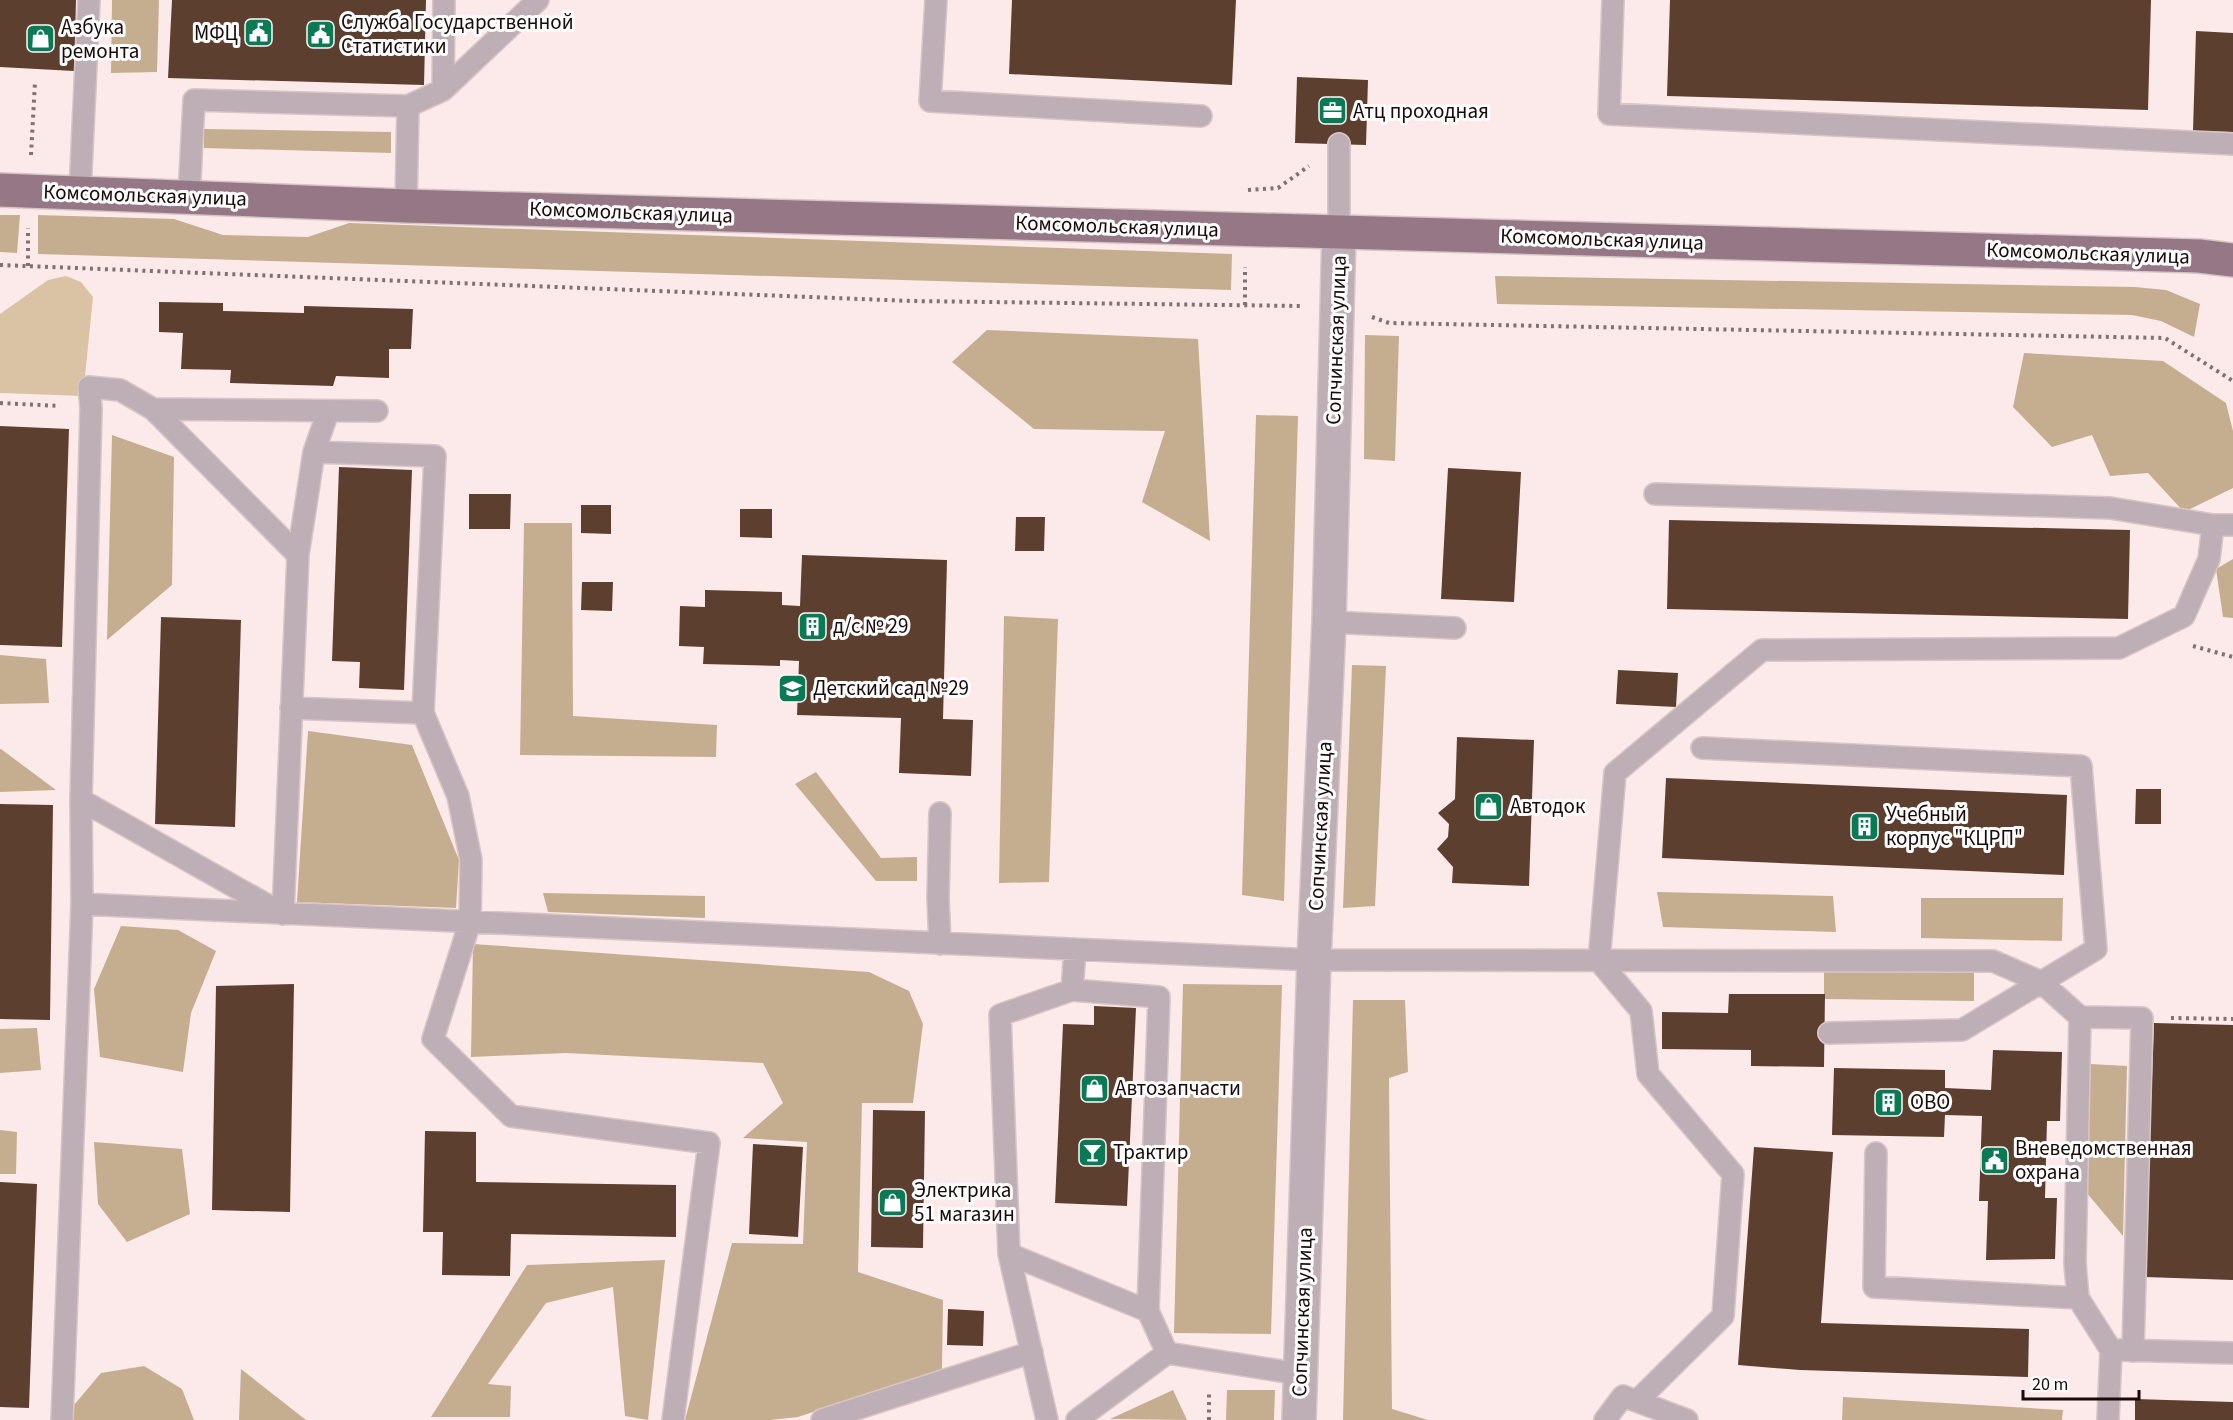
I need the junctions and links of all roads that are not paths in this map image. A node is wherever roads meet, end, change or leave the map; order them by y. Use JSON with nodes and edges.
{"nodes":[{"id":1,"x":90,"y":0,"type":"edge"},
{"id":2,"x":444,"y":0,"type":"edge"},
{"id":3,"x":538,"y":0,"type":"edge"},
{"id":4,"x":936,"y":0,"type":"edge"},
{"id":5,"x":1613,"y":0,"type":"edge"},
{"id":6,"x":443,"y":90,"type":"junction"},
{"id":7,"x":408,"y":106,"type":"junction"},
{"id":8,"x":1201,"y":116,"type":"dead end"},
{"id":9,"x":1339,"y":144,"type":"road end"},
{"id":10,"x":2233,"y":144,"type":"edge"},
{"id":11,"x":0,"y":190,"type":"edge"},
{"id":12,"x":80,"y":192,"type":"junction"},
{"id":13,"x":189,"y":197,"type":"junction"},
{"id":14,"x":406,"y":206,"type":"junction"},
{"id":15,"x":1339,"y":232,"type":"junction"},
{"id":16,"x":2233,"y":260,"type":"edge"},
{"id":17,"x":153,"y":409,"type":"junction"},
{"id":18,"x":377,"y":411,"type":"dead end"},
{"id":19,"x":328,"y":412,"type":"junction"},
{"id":20,"x":314,"y":452,"type":"junction"},
{"id":21,"x":1655,"y":494,"type":"dead end"},
{"id":22,"x":2223,"y":525,"type":"edge"},
{"id":23,"x":298,"y":555,"type":"junction"},
{"id":24,"x":1329,"y":622,"type":"junction"},
{"id":25,"x":1455,"y":628,"type":"dead end"},
{"id":26,"x":291,"y":708,"type":"junction"},
{"id":27,"x":423,"y":712,"type":"junction"},
{"id":28,"x":1702,"y":748,"type":"dead end"},
{"id":29,"x":81,"y":801,"type":"junction"},
{"id":30,"x":940,"y":813,"type":"dead end"},
{"id":31,"x":82,"y":903,"type":"junction"},
{"id":32,"x":284,"y":914,"type":"junction"},
{"id":33,"x":470,"y":922,"type":"junction"},
{"id":34,"x":940,"y":944,"type":"junction"},
{"id":35,"x":1075,"y":950,"type":"junction"},
{"id":36,"x":1314,"y":960,"type":"junction"},
{"id":37,"x":1599,"y":961,"type":"junction"},
{"id":38,"x":2040,"y":982,"type":"junction"},
{"id":39,"x":1072,"y":990,"type":"junction"},
{"id":40,"x":2080,"y":1017,"type":"junction"},
{"id":41,"x":1829,"y":1033,"type":"dead end"},
{"id":42,"x":1876,"y":1152,"type":"dead end"},
{"id":43,"x":1009,"y":1254,"type":"junction"},
{"id":44,"x":2078,"y":1298,"type":"junction"},
{"id":45,"x":1148,"y":1311,"type":"junction"},
{"id":46,"x":2110,"y":1350,"type":"junction"},
{"id":47,"x":2133,"y":1351,"type":"junction"},
{"id":48,"x":1032,"y":1352,"type":"junction"},
{"id":49,"x":1167,"y":1353,"type":"junction"},
{"id":50,"x":2233,"y":1353,"type":"edge"},
{"id":51,"x":1300,"y":1374,"type":"junction"},
{"id":52,"x":1637,"y":1401,"type":"junction"},
{"id":53,"x":62,"y":1420,"type":"edge"},
{"id":54,"x":673,"y":1420,"type":"edge"},
{"id":55,"x":822,"y":1420,"type":"edge"},
{"id":56,"x":1047,"y":1420,"type":"edge"},
{"id":57,"x":1077,"y":1420,"type":"edge"},
{"id":58,"x":1299,"y":1420,"type":"edge"},
{"id":59,"x":1605,"y":1420,"type":"edge"},
{"id":60,"x":1687,"y":1420,"type":"edge"},
{"id":61,"x":2108,"y":1420,"type":"edge"}],
"edges":[{"from":1,"to":12,"type":"lane"},
{"from":2,"to":6,"type":"lane"},
{"from":3,"to":6,"type":"lane"},
{"from":4,"to":8,"type":"lane"},
{"from":5,"to":10,"type":"lane"},
{"from":6,"to":7,"type":"lane"},
{"from":7,"to":13,"type":"lane"},
{"from":7,"to":14,"type":"lane"},
{"from":9,"to":15,"type":"lane"},
{"from":11,"to":12,"type":"main road","name":"Комсомольская улица"},
{"from":12,"to":13,"type":"main road","name":"Комсомольская улица"},
{"from":13,"to":14,"type":"main road","name":"Комсомольская улица"},
{"from":14,"to":15,"type":"main road","name":"Комсомольская улица"},
{"from":15,"to":16,"type":"main road","name":"Комсомольская улица"},
{"from":15,"to":24,"type":"street","name":"Сопчинская улица"},
{"from":17,"to":19,"type":"lane"},
{"from":17,"to":23,"type":"lane"},
{"from":17,"to":29,"type":"lane"},
{"from":18,"to":19,"type":"lane"},
{"from":19,"to":20,"type":"lane"},
{"from":20,"to":23,"type":"lane"},
{"from":20,"to":27,"type":"lane"},
{"from":21,"to":22,"type":"lane"},
{"from":22,"to":37,"type":"lane"},
{"from":23,"to":26,"type":"lane"},
{"from":24,"to":25,"type":"lane"},
{"from":24,"to":36,"type":"street","name":"Сопчинская улица"},
{"from":26,"to":27,"type":"lane"},
{"from":26,"to":32,"type":"lane"},
{"from":27,"to":33,"type":"lane"},
{"from":28,"to":38,"type":"lane"},
{"from":29,"to":31,"type":"lane"},
{"from":29,"to":32,"type":"lane"},
{"from":30,"to":34,"type":"lane"},
{"from":31,"to":32,"type":"lane"},
{"from":31,"to":53,"type":"lane"},
{"from":32,"to":33,"type":"lane"},
{"from":33,"to":34,"type":"lane"},
{"from":33,"to":54,"type":"lane"},
{"from":34,"to":35,"type":"lane"},
{"from":35,"to":36,"type":"lane"},
{"from":35,"to":39,"type":"lane"},
{"from":36,"to":37,"type":"lane"},
{"from":36,"to":51,"type":"street","name":"Сопчинская улица"},
{"from":37,"to":38,"type":"lane"},
{"from":37,"to":52,"type":"lane"},
{"from":38,"to":40,"type":"lane"},
{"from":38,"to":41,"type":"lane"},
{"from":39,"to":43,"type":"lane"},
{"from":39,"to":45,"type":"lane"},
{"from":40,"to":44,"type":"lane"},
{"from":40,"to":47,"type":"lane"},
{"from":42,"to":44,"type":"lane"},
{"from":43,"to":45,"type":"lane"},
{"from":43,"to":48,"type":"lane"},
{"from":44,"to":46,"type":"lane"},
{"from":45,"to":49,"type":"lane"},
{"from":46,"to":47,"type":"lane"},
{"from":46,"to":61,"type":"lane"},
{"from":47,"to":50,"type":"lane"},
{"from":48,"to":55,"type":"lane"},
{"from":48,"to":56,"type":"lane"},
{"from":49,"to":51,"type":"lane"},
{"from":49,"to":57,"type":"lane"},
{"from":51,"to":58,"type":"street","name":"Сопчинская улица"},
{"from":52,"to":59,"type":"lane"},
{"from":52,"to":60,"type":"lane"}]}
